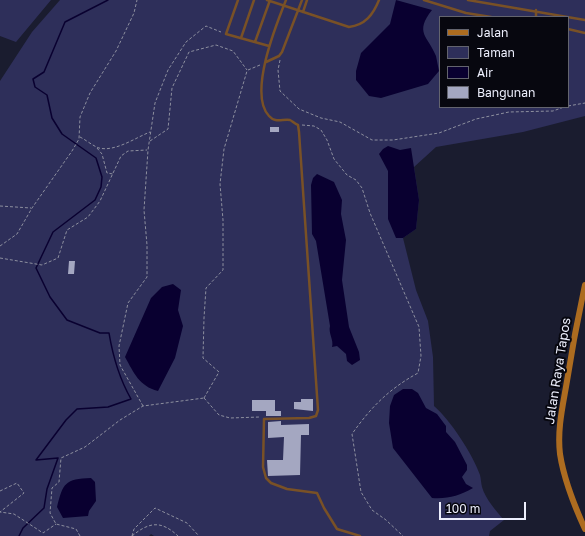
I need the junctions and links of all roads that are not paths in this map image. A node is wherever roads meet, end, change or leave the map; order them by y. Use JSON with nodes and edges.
{"nodes":[{"id":1,"x":238,"y":0,"type":"edge"},
{"id":2,"x":254,"y":0,"type":"edge"},
{"id":3,"x":269,"y":0,"type":"edge"},
{"id":4,"x":286,"y":0,"type":"edge"},
{"id":5,"x":302,"y":0,"type":"edge"},
{"id":6,"x":307,"y":0,"type":"edge"},
{"id":7,"x":379,"y":0,"type":"edge"},
{"id":8,"x":424,"y":0,"type":"edge"},
{"id":9,"x":468,"y":0,"type":"edge"},
{"id":10,"x":284,"y":5,"type":"junction"},
{"id":11,"x":536,"y":10,"type":"junction"},
{"id":12,"x":298,"y":11,"type":"junction"},
{"id":13,"x":303,"y":12,"type":"junction"},
{"id":14,"x":474,"y":16,"type":"edge"},
{"id":15,"x":536,"y":16,"type":"edge"},
{"id":16,"x":565,"y":16,"type":"edge"},
{"id":17,"x":569,"y":17,"type":"edge"},
{"id":18,"x":585,"y":20,"type":"edge"},
{"id":19,"x":569,"y":29,"type":"edge"},
{"id":20,"x":585,"y":33,"type":"edge"},
{"id":21,"x":241,"y":38,"type":"junction"},
{"id":22,"x":254,"y":42,"type":"junction"},
{"id":23,"x":269,"y":46,"type":"junction"},
{"id":24,"x":266,"y":62,"type":"junction"},
{"id":25,"x":585,"y":285,"type":"edge"},
{"id":26,"x":585,"y":529,"type":"edge"},
{"id":27,"x":360,"y":536,"type":"edge"}],
"edges":[{"from":1,"to":21,"type":"lane"},
{"from":2,"to":21,"type":"lane"},
{"from":3,"to":10,"type":"lane"},
{"from":3,"to":22,"type":"lane"},
{"from":4,"to":10,"type":"lane"},
{"from":5,"to":12,"type":"lane"},
{"from":6,"to":13,"type":"lane"},
{"from":7,"to":13,"type":"lane"},
{"from":8,"to":14,"type":"lane"},
{"from":9,"to":11,"type":"lane"},
{"from":10,"to":12,"type":"lane"},
{"from":10,"to":23,"type":"lane"},
{"from":11,"to":15,"type":"lane"},
{"from":11,"to":16,"type":"lane"},
{"from":12,"to":13,"type":"lane"},
{"from":12,"to":24,"type":"lane"},
{"from":17,"to":18,"type":"lane"},
{"from":19,"to":20,"type":"lane"},
{"from":21,"to":22,"type":"lane"},
{"from":22,"to":23,"type":"lane"},
{"from":23,"to":24,"type":"lane"},
{"from":24,"to":27,"type":"lane"},
{"from":25,"to":26,"type":"main road","name":"Jalan Raya Tapos"}]}
